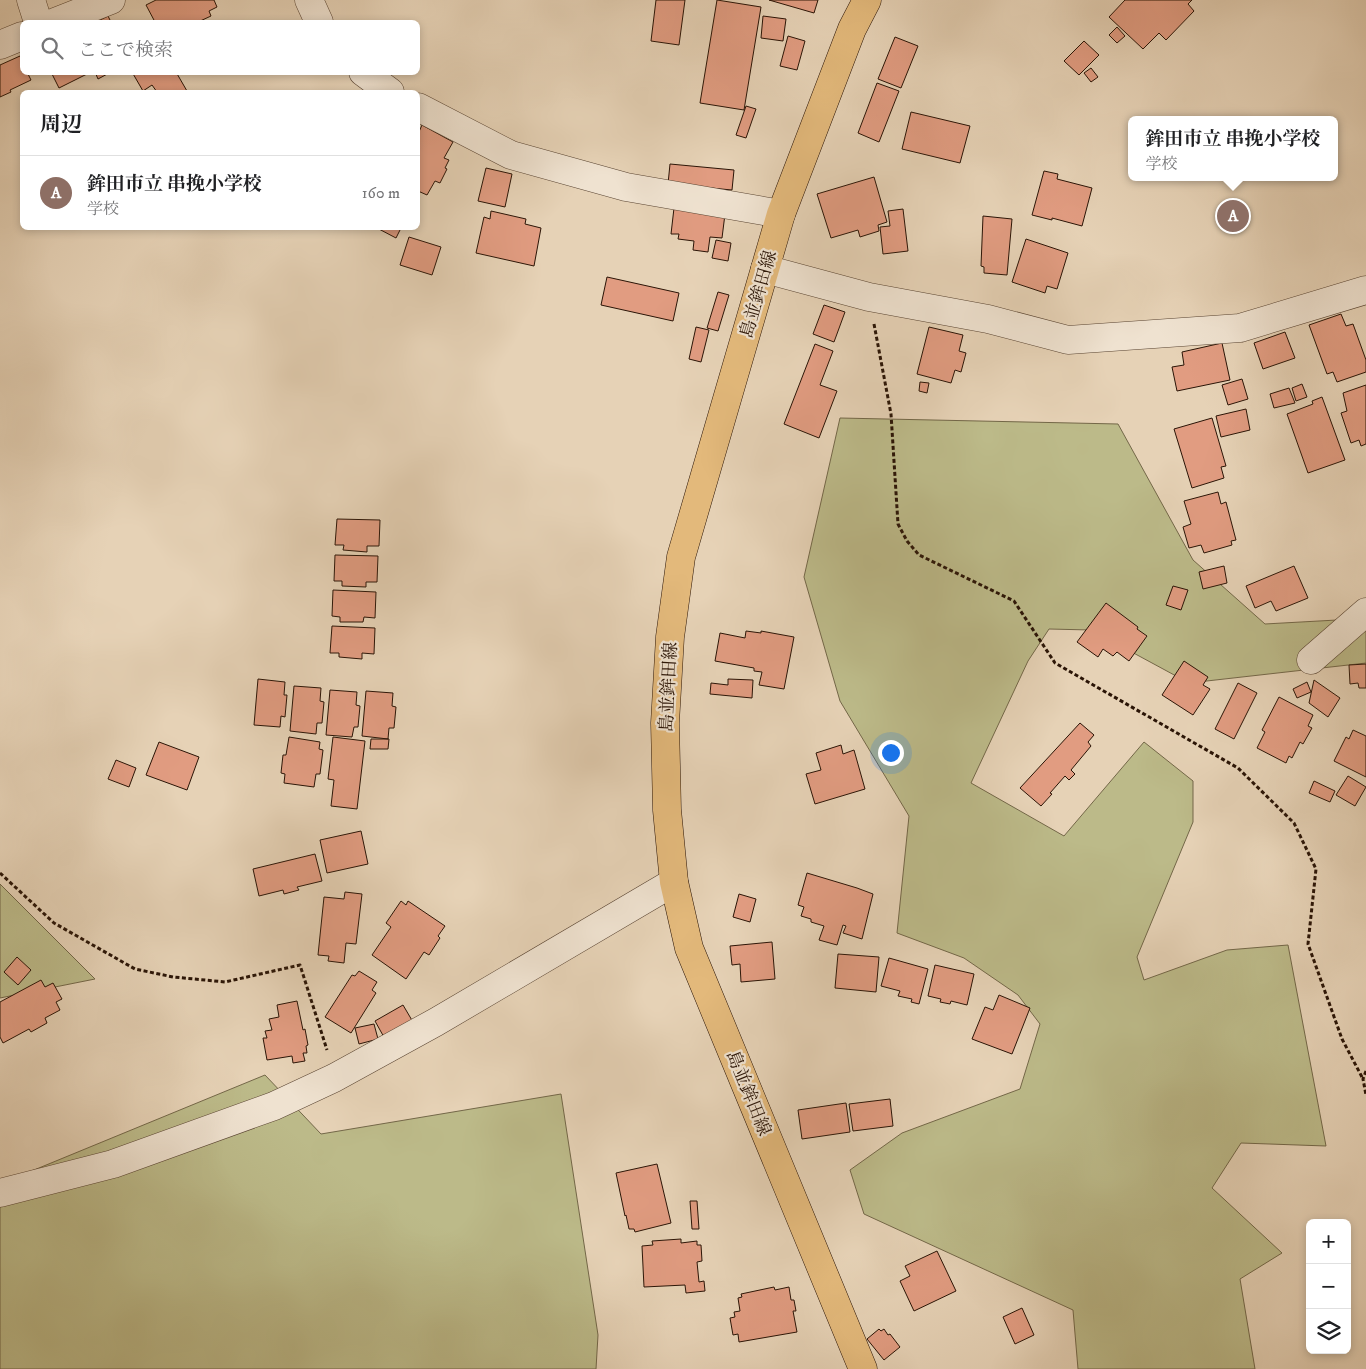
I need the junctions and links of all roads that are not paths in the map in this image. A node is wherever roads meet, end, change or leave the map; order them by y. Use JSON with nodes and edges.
{"nodes":[{"id":1,"x":31,"y":0,"type":"edge"},
{"id":2,"x":111,"y":0,"type":"edge"},
{"id":3,"x":309,"y":0,"type":"edge"},
{"id":4,"x":867,"y":0,"type":"edge"},
{"id":5,"x":37,"y":20,"type":"edge"},
{"id":6,"x":60,"y":20,"type":"edge"},
{"id":7,"x":318,"y":20,"type":"edge"},
{"id":8,"x":20,"y":37,"type":"edge"},
{"id":9,"x":0,"y":45,"type":"edge"},
{"id":10,"x":367,"y":75,"type":"edge"},
{"id":11,"x":387,"y":90,"type":"edge"},
{"id":12,"x":420,"y":108,"type":"edge"},
{"id":13,"x":781,"y":214,"type":"junction"},
{"id":14,"x":765,"y":270,"type":"junction"},
{"id":15,"x":1366,"y":290,"type":"edge"},
{"id":16,"x":1366,"y":612,"type":"edge"},
{"id":17,"x":1311,"y":660,"type":"dead end"},
{"id":18,"x":674,"y":882,"type":"junction"},
{"id":19,"x":0,"y":1194,"type":"edge"},
{"id":20,"x":863,"y":1369,"type":"edge"}],
"edges":[{"from":1,"to":5,"type":"street"},
{"from":2,"to":6,"type":"street"},
{"from":3,"to":7,"type":"street"},
{"from":4,"to":13,"type":"main road","name":"島並鉾田線"},
{"from":8,"to":9,"type":"street"},
{"from":10,"to":11,"type":"street"},
{"from":12,"to":13,"type":"street"},
{"from":13,"to":14,"type":"main road","name":"島並鉾田線"},
{"from":14,"to":15,"type":"street"},
{"from":14,"to":18,"type":"main road","name":"島並鉾田線"},
{"from":16,"to":17,"type":"street"},
{"from":18,"to":19,"type":"street"},
{"from":18,"to":20,"type":"main road","name":"島並鉾田線"}]}
